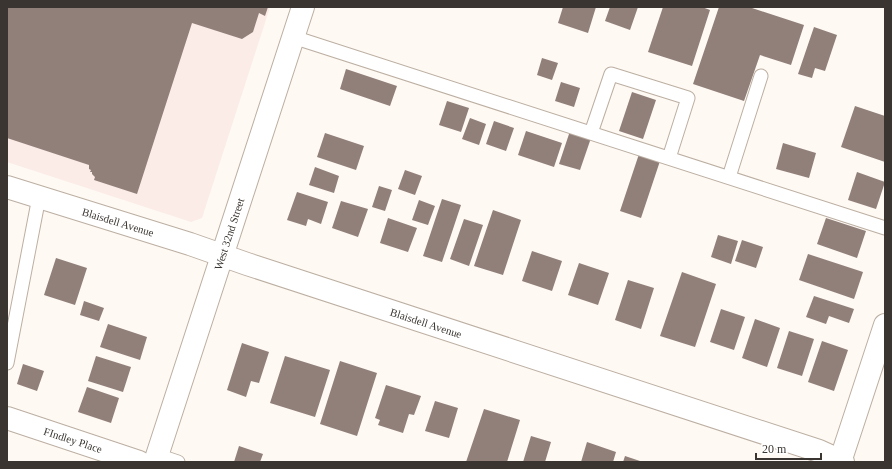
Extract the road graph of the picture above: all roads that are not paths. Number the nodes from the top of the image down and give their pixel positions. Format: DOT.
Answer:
graph roads {
  1 [pos="302,7"];
  2 [pos="293,36"];
  3 [pos="761,76"];
  4 [pos="591,132"];
  5 [pos="669,158"];
  6 [pos="729,177"];
  7 [pos="7,187"];
  8 [pos="39,197"];
  9 [pos="885,228"];
  10 [pos="222,255"];
  11 [pos="885,325"];
  12 [pos="7,363"];
  13 [pos="7,418"];
  14 [pos="150,460"];
  15 [pos="178,462"];
  16 [pos="841,462"];
  1 -- 2 [label="street, West 32nd Street"];
  2 -- 4 [label="lane"];
  2 -- 10 [label="street, West 32nd Street"];
  3 -- 6 [label="lane"];
  4 -- 5 [label="lane"];
  4 -- 5 [label="lane"];
  5 -- 6 [label="lane"];
  6 -- 9 [label="lane"];
  7 -- 8 [label="street, Blaisdell Avenue"];
  8 -- 10 [label="street, Blaisdell Avenue"];
  8 -- 12 [label="lane"];
  10 -- 14 [label="street, West 32nd Street"];
  10 -- 16 [label="street, Blaisdell Avenue"];
  11 -- 16 [label="street"];
  13 -- 14 [label="street, FIndley Place"];
  14 -- 15 [label="lane"];
}
